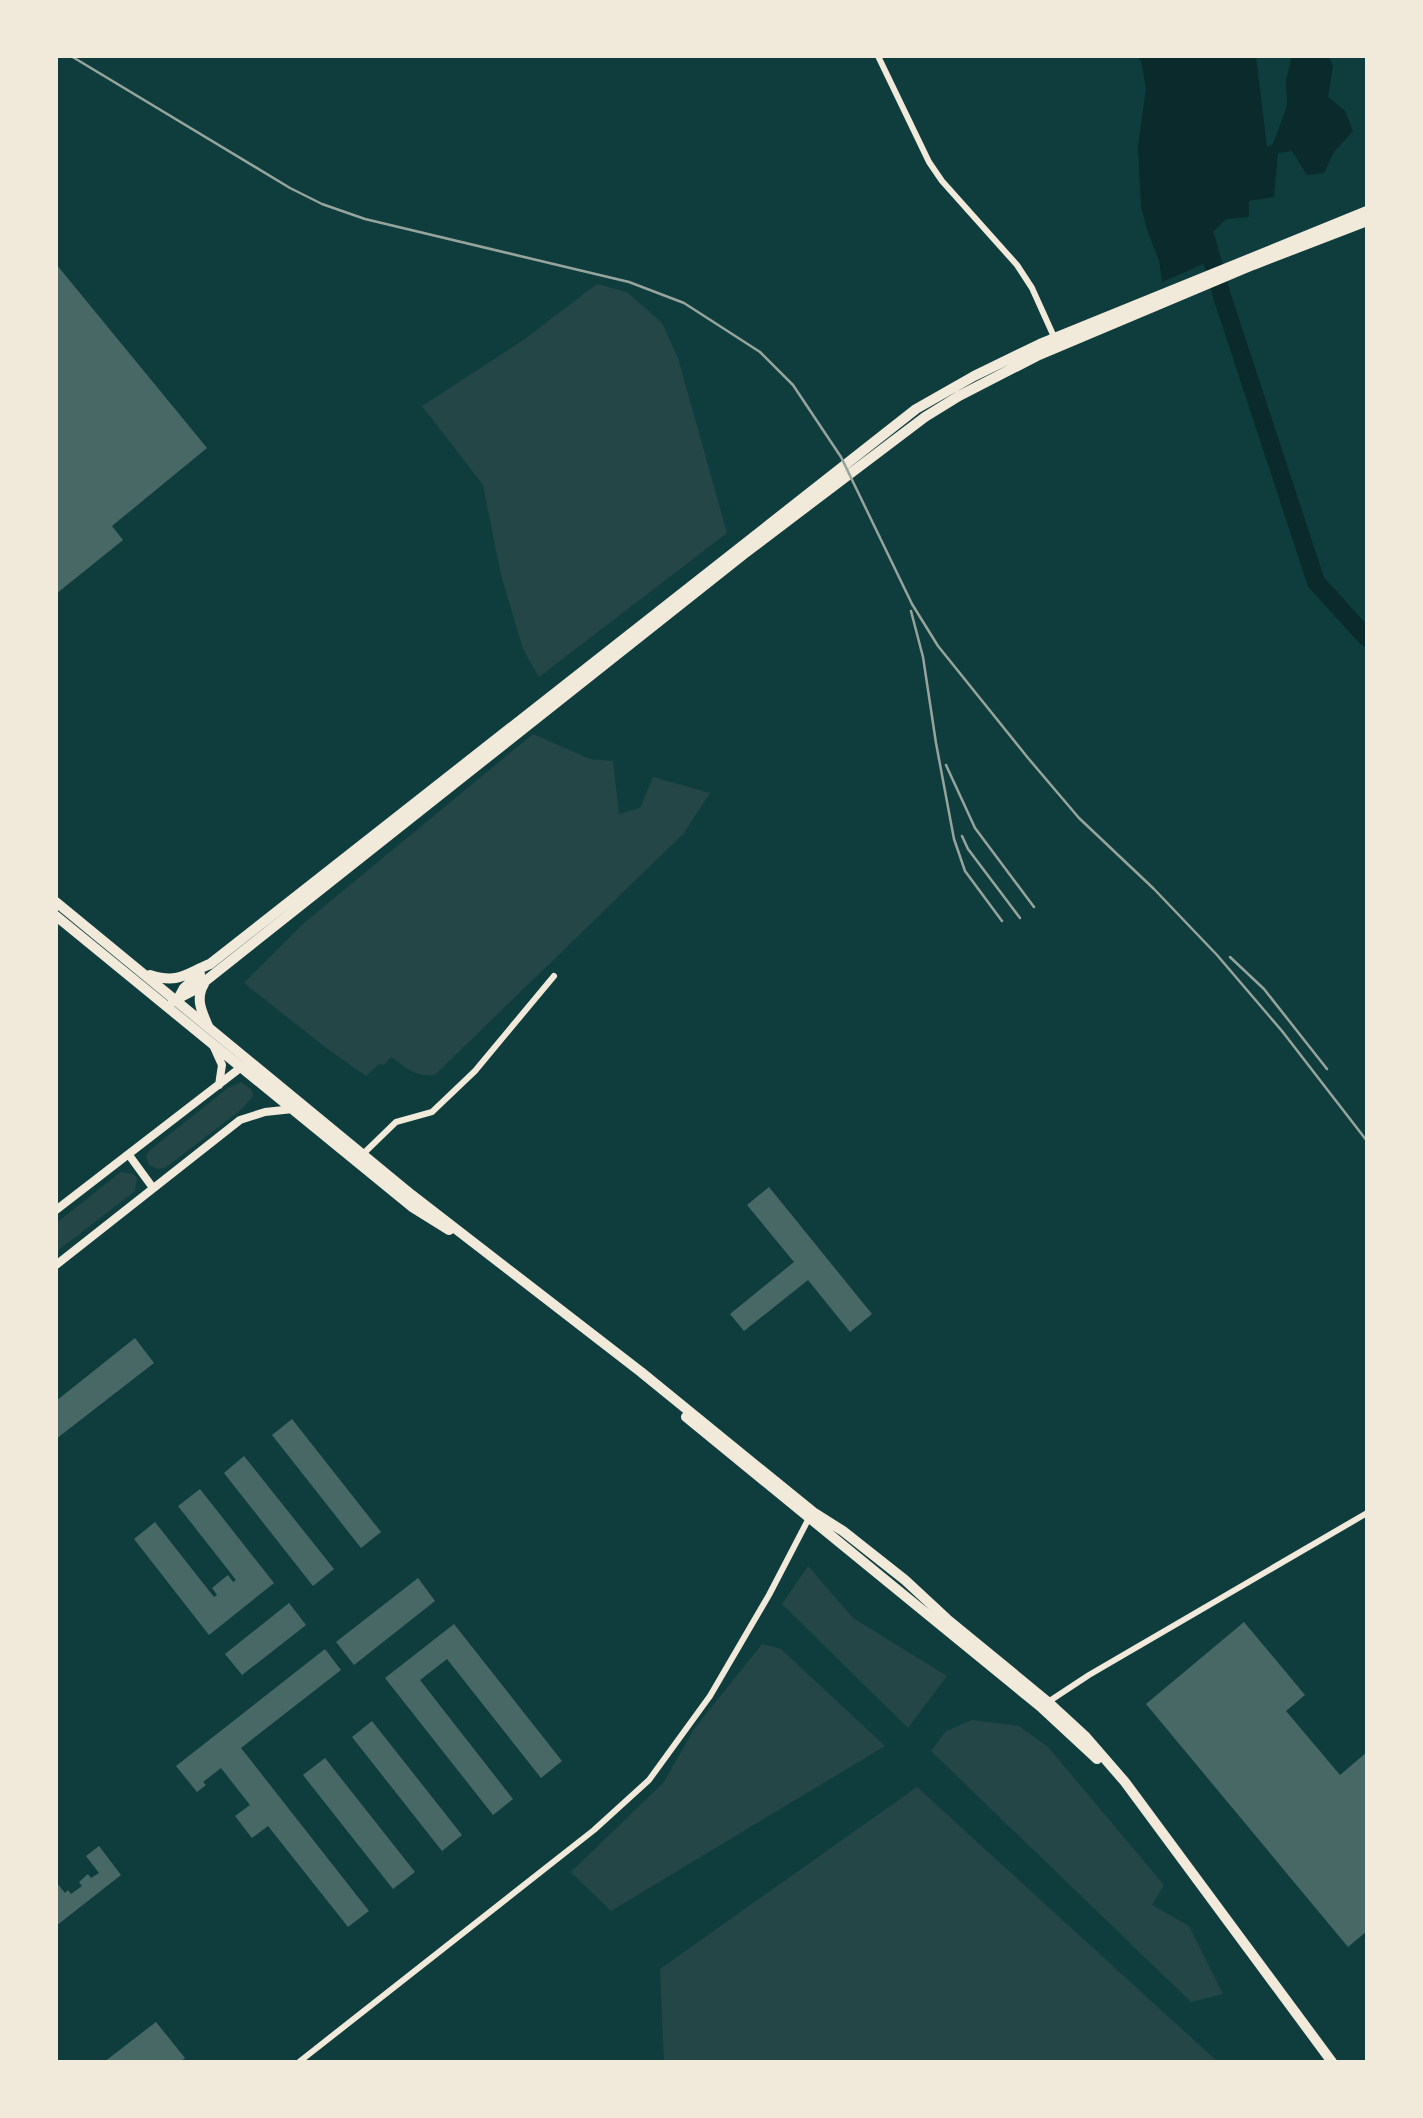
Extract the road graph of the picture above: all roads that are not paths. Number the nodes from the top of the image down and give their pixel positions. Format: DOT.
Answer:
graph roads {
  1 [pos="878,56"];
  2 [pos="1367,211"];
  3 [pos="1367,221"];
  4 [pos="1251,262"];
  5 [pos="1057,343"];
  6 [pos="56,902"];
  7 [pos="56,916"];
  8 [pos="212,969"];
  9 [pos="143,973"];
  10 [pos="554,976"];
  11 [pos="160,999"];
  12 [pos="177,1000"];
  13 [pos="193,1028"];
  14 [pos="209,1030"];
  15 [pos="213,1045"];
  16 [pos="245,1064"];
  17 [pos="218,1087"];
  18 [pos="293,1109"];
  19 [pos="363,1154"];
  20 [pos="129,1155"];
  21 [pos="153,1188"];
  22 [pos="56,1210"];
  23 [pos="56,1265"];
  24 [pos="1367,1513"];
  25 [pos="811,1515"];
  26 [pos="1045,1704"];
  27 [pos="299,2062"];
  28 [pos="1325,2062"];
  29 [pos="1332,2062"];
  1 -- 5 [label="street"];
  2 -- 4 [label="main road"];
  3 -- 4 [label="main road"];
  4 -- 5 [label="main road"];
  5 -- 8 [label="main road"];
  6 -- 9 [label="main road"];
  7 -- 11 [label="main road"];
  8 -- 9 [label="main road"];
  8 -- 12 [label="main road"];
  8 -- 14 [label="main road"];
  9 -- 12 [label="main road"];
  10 -- 19 [label="street"];
  11 -- 12 [label="main road"];
  11 -- 13 [label="main road"];
  12 -- 13 [label="main road"];
  12 -- 14 [label="main road"];
  13 -- 15 [label="main road"];
  14 -- 16 [label="main road"];
  15 -- 16 [label="main road"];
  15 -- 17 [label="main road"];
  16 -- 17 [label="main road"];
  16 -- 18 [label="main road"];
  16 -- 19 [label="main road"];
  17 -- 20 [label="main road"];
  18 -- 21 [label="main road"];
  18 -- 25 [label="main road"];
  19 -- 25 [label="main road"];
  20 -- 21 [label="main road"];
  20 -- 22 [label="main road"];
  21 -- 23 [label="main road"];
  24 -- 26 [label="street"];
  25 -- 26 [label="main road"];
  25 -- 27 [label="street"];
  26 -- 28 [label="main road"];
  26 -- 29 [label="main road"];
}
